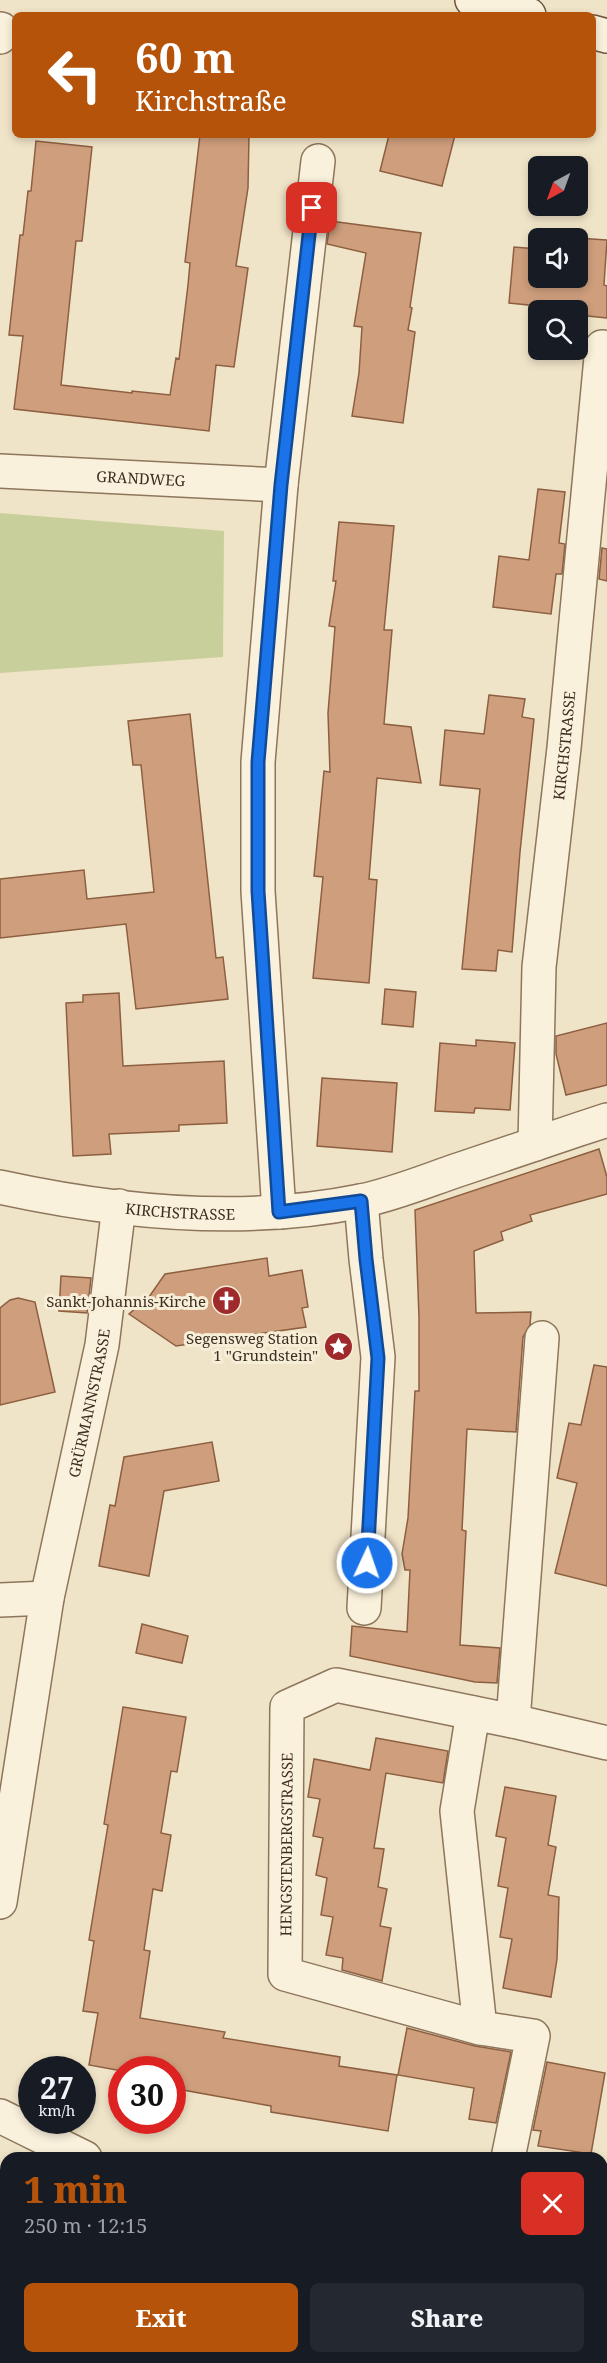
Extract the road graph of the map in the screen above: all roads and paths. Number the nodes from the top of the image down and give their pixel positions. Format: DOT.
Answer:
graph roads {
  1 [pos="472,0"];
  2 [pos="518,12"];
  3 [pos="318,161"];
  4 [pos="602,347"];
  5 [pos="0,471"];
  6 [pos="281,485"];
  7 [pos="607,1120"];
  8 [pos="535,1144"];
  9 [pos="0,1187"];
  10 [pos="361,1201"];
  11 [pos="119,1206"];
  12 [pos="279,1212"];
  13 [pos="542,1338"];
  14 [pos="47,1598"];
  15 [pos="0,1600"];
  16 [pos="364,1608"];
  17 [pos="473,1713"];
  18 [pos="513,1721"];
  19 [pos="607,1743"];
  20 [pos="0,1902"];
  21 [pos="480,2028"];
  22 [pos="0,2116"];
  23 [pos="74,2152"];
  24 [pos="509,2152"];
  1 -- 2 [label="street"];
  3 -- 6 [label="street"];
  4 -- 8 [label="street, KIRCHSTRASSE"];
  5 -- 6 [label="street, GRANDWEG"];
  6 -- 12 [label="street"];
  7 -- 8 [label="street, KIRCHSTRASSE"];
  8 -- 10 [label="street, KIRCHSTRASSE"];
  9 -- 11 [label="street, KIRCHSTRASSE"];
  10 -- 12 [label="street, KIRCHSTRASSE"];
  10 -- 16 [label="street"];
  11 -- 12 [label="street, KIRCHSTRASSE"];
  11 -- 14 [label="street, GRÜRMANNSTRASSE"];
  13 -- 18 [label="street"];
  14 -- 15 [label="street"];
  14 -- 20 [label="street, GRÜRMANNSTRASSE"];
  17 -- 18 [label="street, HENGSTENBERGSTRASSE"];
  17 -- 21 [label="street"];
  17 -- 21 [label="street, HENGSTENBERGSTRASSE"];
  18 -- 19 [label="street, HENGSTENBERGSTRASSE"];
  21 -- 24 [label="street, HENGSTENBERGSTRASSE"];
  22 -- 23 [label="street"];
}
